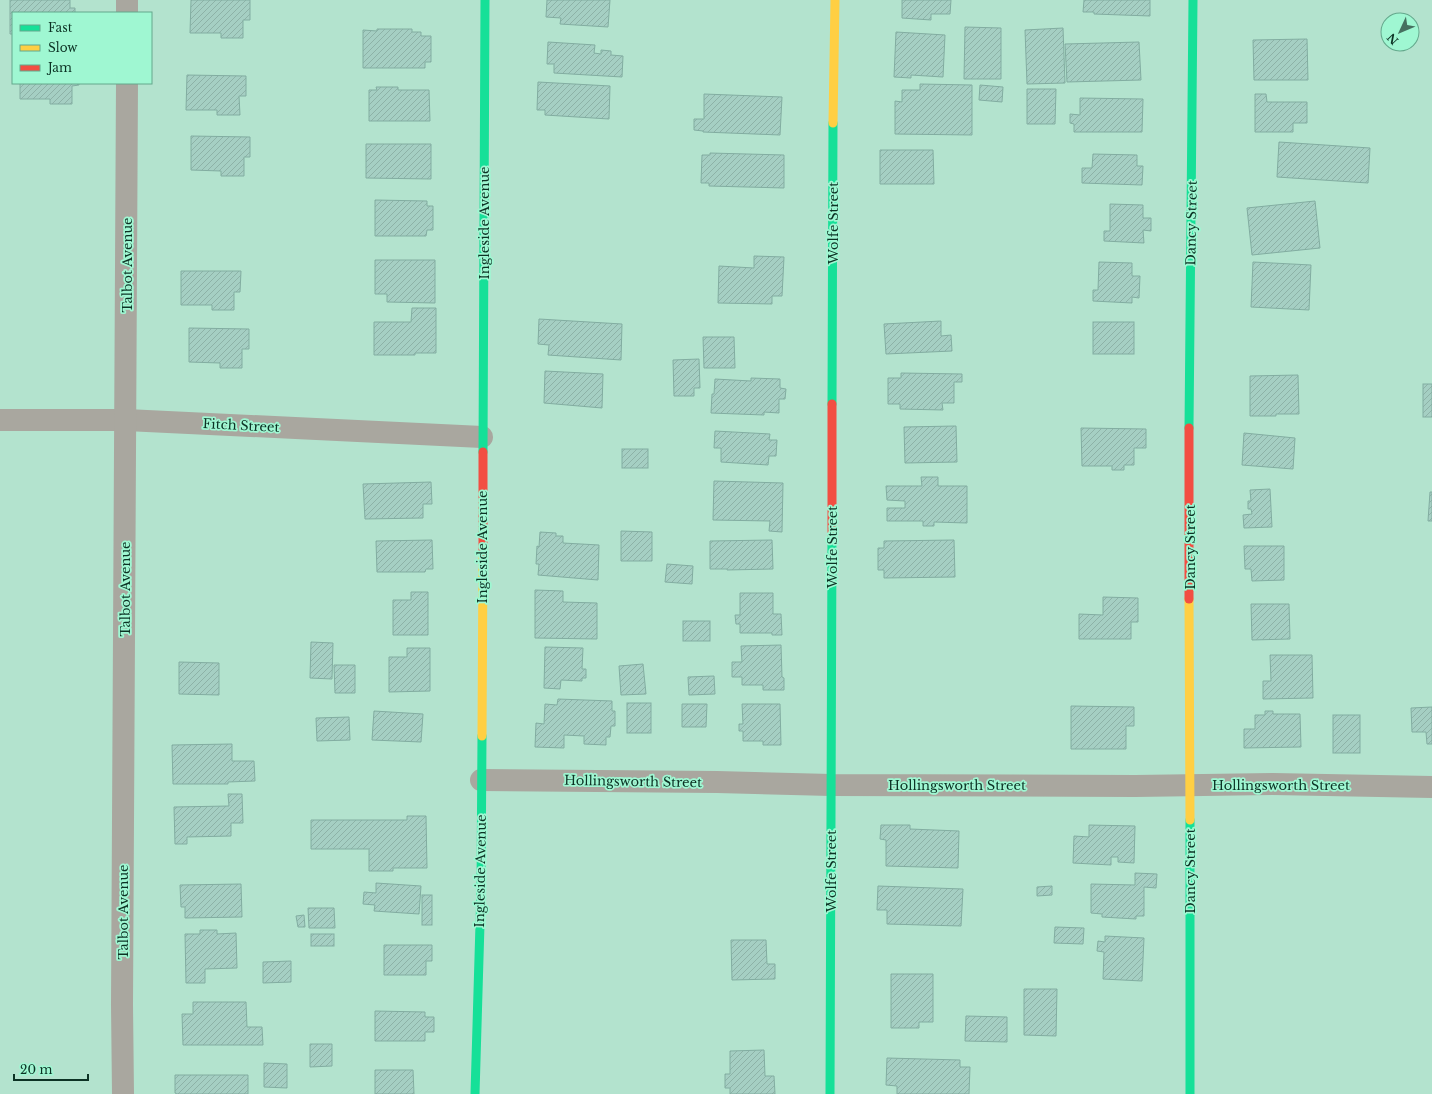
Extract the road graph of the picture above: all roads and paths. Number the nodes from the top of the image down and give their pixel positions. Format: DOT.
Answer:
graph roads {
  1 [pos="127,0"];
  2 [pos="485,0"];
  3 [pos="835,0"];
  4 [pos="1193,0"];
  5 [pos="127,12"];
  6 [pos="127,84"];
  7 [pos="0,420"];
  8 [pos="126,420"];
  9 [pos="482,437"];
  10 [pos="481,780"];
  11 [pos="831,785"];
  12 [pos="1191,785"];
  13 [pos="1432,787"];
  14 [pos="123,1094"];
  15 [pos="475,1094"];
  16 [pos="830,1094"];
  17 [pos="1190,1094"];
  1 -- 5 [label="street"];
  2 -- 9 [label="street, Ingleside Avenue"];
  3 -- 11 [label="street, Wolfe Street"];
  4 -- 12 [label="street, Dancy Street"];
  6 -- 8 [label="street, Talbot Avenue"];
  7 -- 8 [label="street, Fitch Street"];
  8 -- 9 [label="street, Fitch Street"];
  8 -- 14 [label="street, Talbot Avenue"];
  9 -- 10 [label="street, Ingleside Avenue"];
  10 -- 11 [label="street, Hollingsworth Street"];
  10 -- 15 [label="street, Ingleside Avenue"];
  11 -- 12 [label="street, Hollingsworth Street"];
  11 -- 16 [label="street, Wolfe Street"];
  12 -- 13 [label="street, Hollingsworth Street"];
  12 -- 17 [label="street, Dancy Street"];
}
